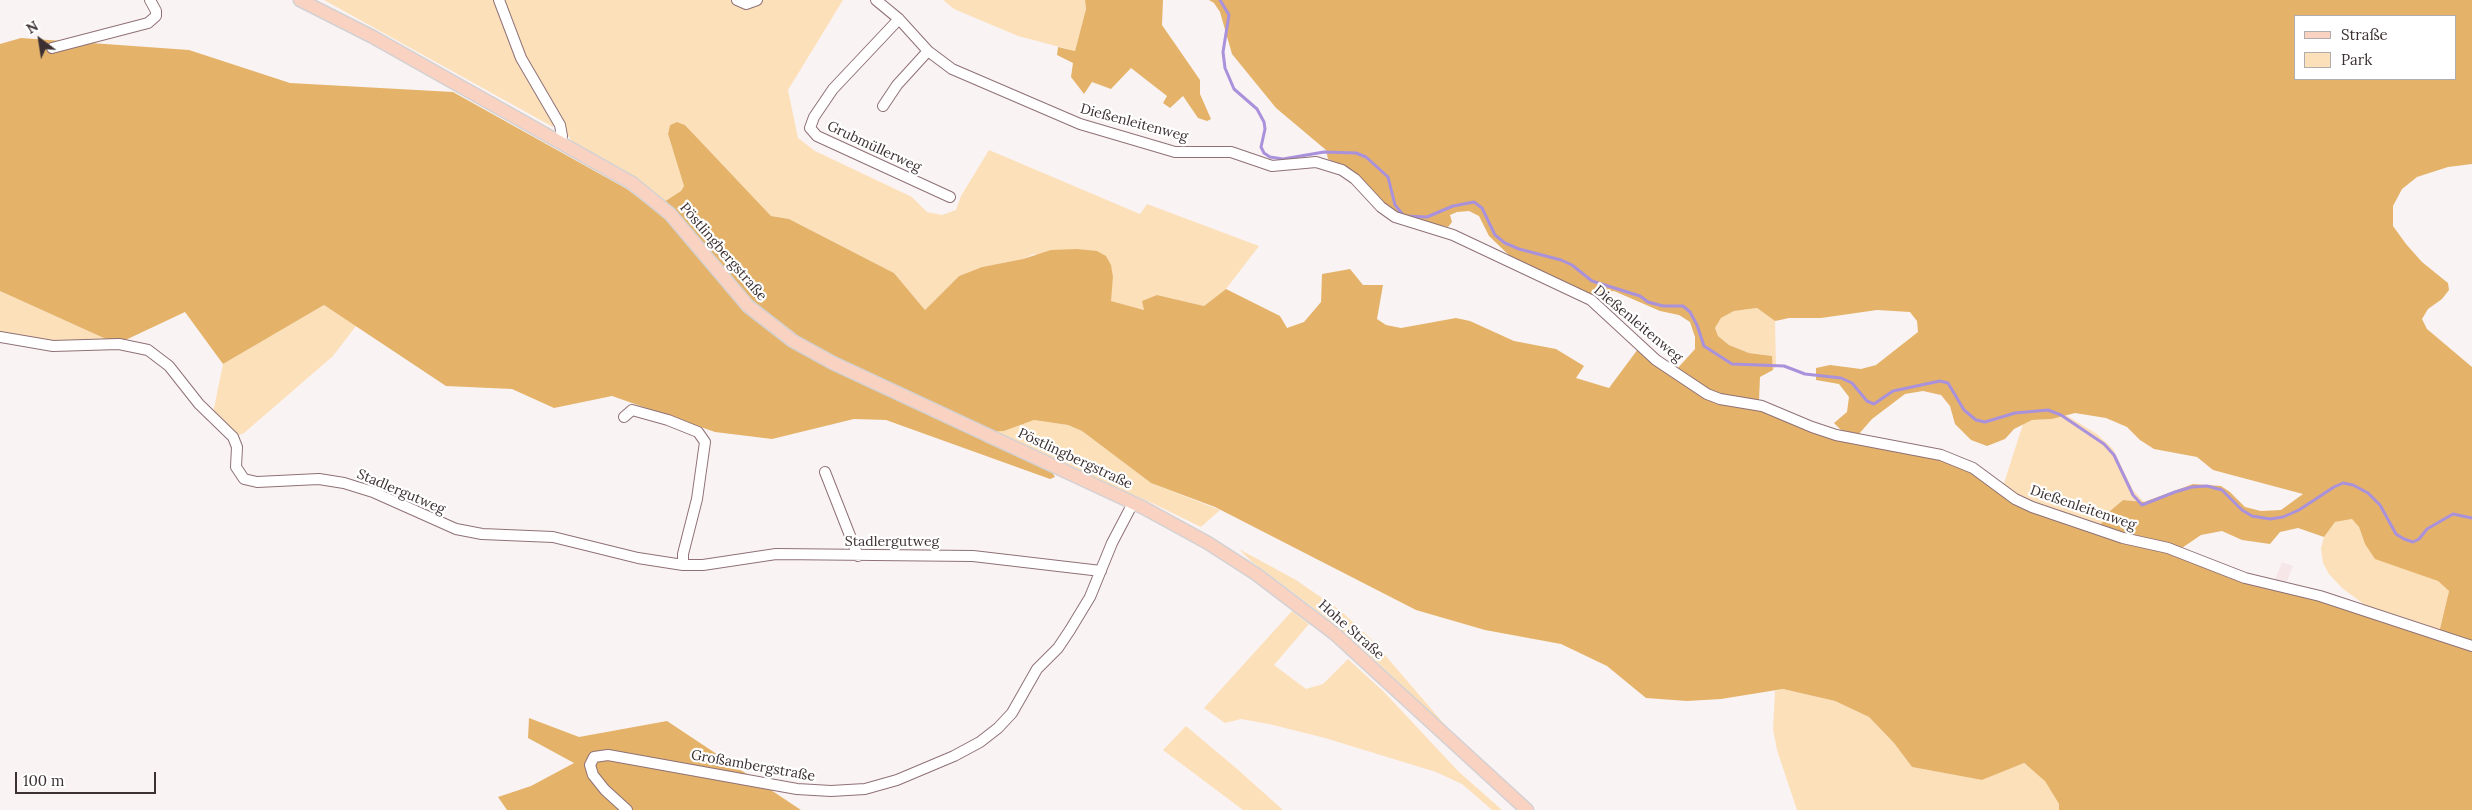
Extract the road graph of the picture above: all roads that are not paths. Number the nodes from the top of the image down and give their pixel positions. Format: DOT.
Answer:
graph roads {
  1 [pos="150,0"];
  2 [pos="300,0"];
  3 [pos="499,0"];
  4 [pos="737,0"];
  5 [pos="757,0"];
  6 [pos="876,0"];
  7 [pos="899,19"];
  8 [pos="52,48"];
  9 [pos="928,50"];
  10 [pos="883,106"];
  11 [pos="560,142"];
  12 [pos="950,197"];
  13 [pos="0,337"];
  14 [pos="624,417"];
  15 [pos="825,472"];
  16 [pos="1133,503"];
  17 [pos="858,556"];
  18 [pos="683,565"];
  19 [pos="1101,571"];
  20 [pos="2472,646"];
  21 [pos="627,810"];
  22 [pos="1527,810"];
  1 -- 8 [label="street"];
  2 -- 11 [label="main road, Pöstlingbergstraße"];
  3 -- 11 [label="street"];
  4 -- 5 [label="street"];
  6 -- 7 [label="street, Dießenleitenweg"];
  7 -- 9 [label="street, Dießenleitenweg"];
  7 -- 12 [label="street, Grubmüllerweg"];
  9 -- 10 [label="street"];
  9 -- 20 [label="street, Dießenleitenweg"];
  11 -- 16 [label="main road, Pöstlingbergstraße"];
  13 -- 18 [label="street, Stadlergutweg"];
  14 -- 18 [label="street"];
  15 -- 17 [label="street"];
  16 -- 19 [label="street, Großambergstraße"];
  16 -- 22 [label="main road, Hohe Straße"];
  17 -- 18 [label="street, Stadlergutweg"];
  17 -- 19 [label="street, Stadlergutweg"];
  19 -- 21 [label="street, Großambergstraße"];
}
